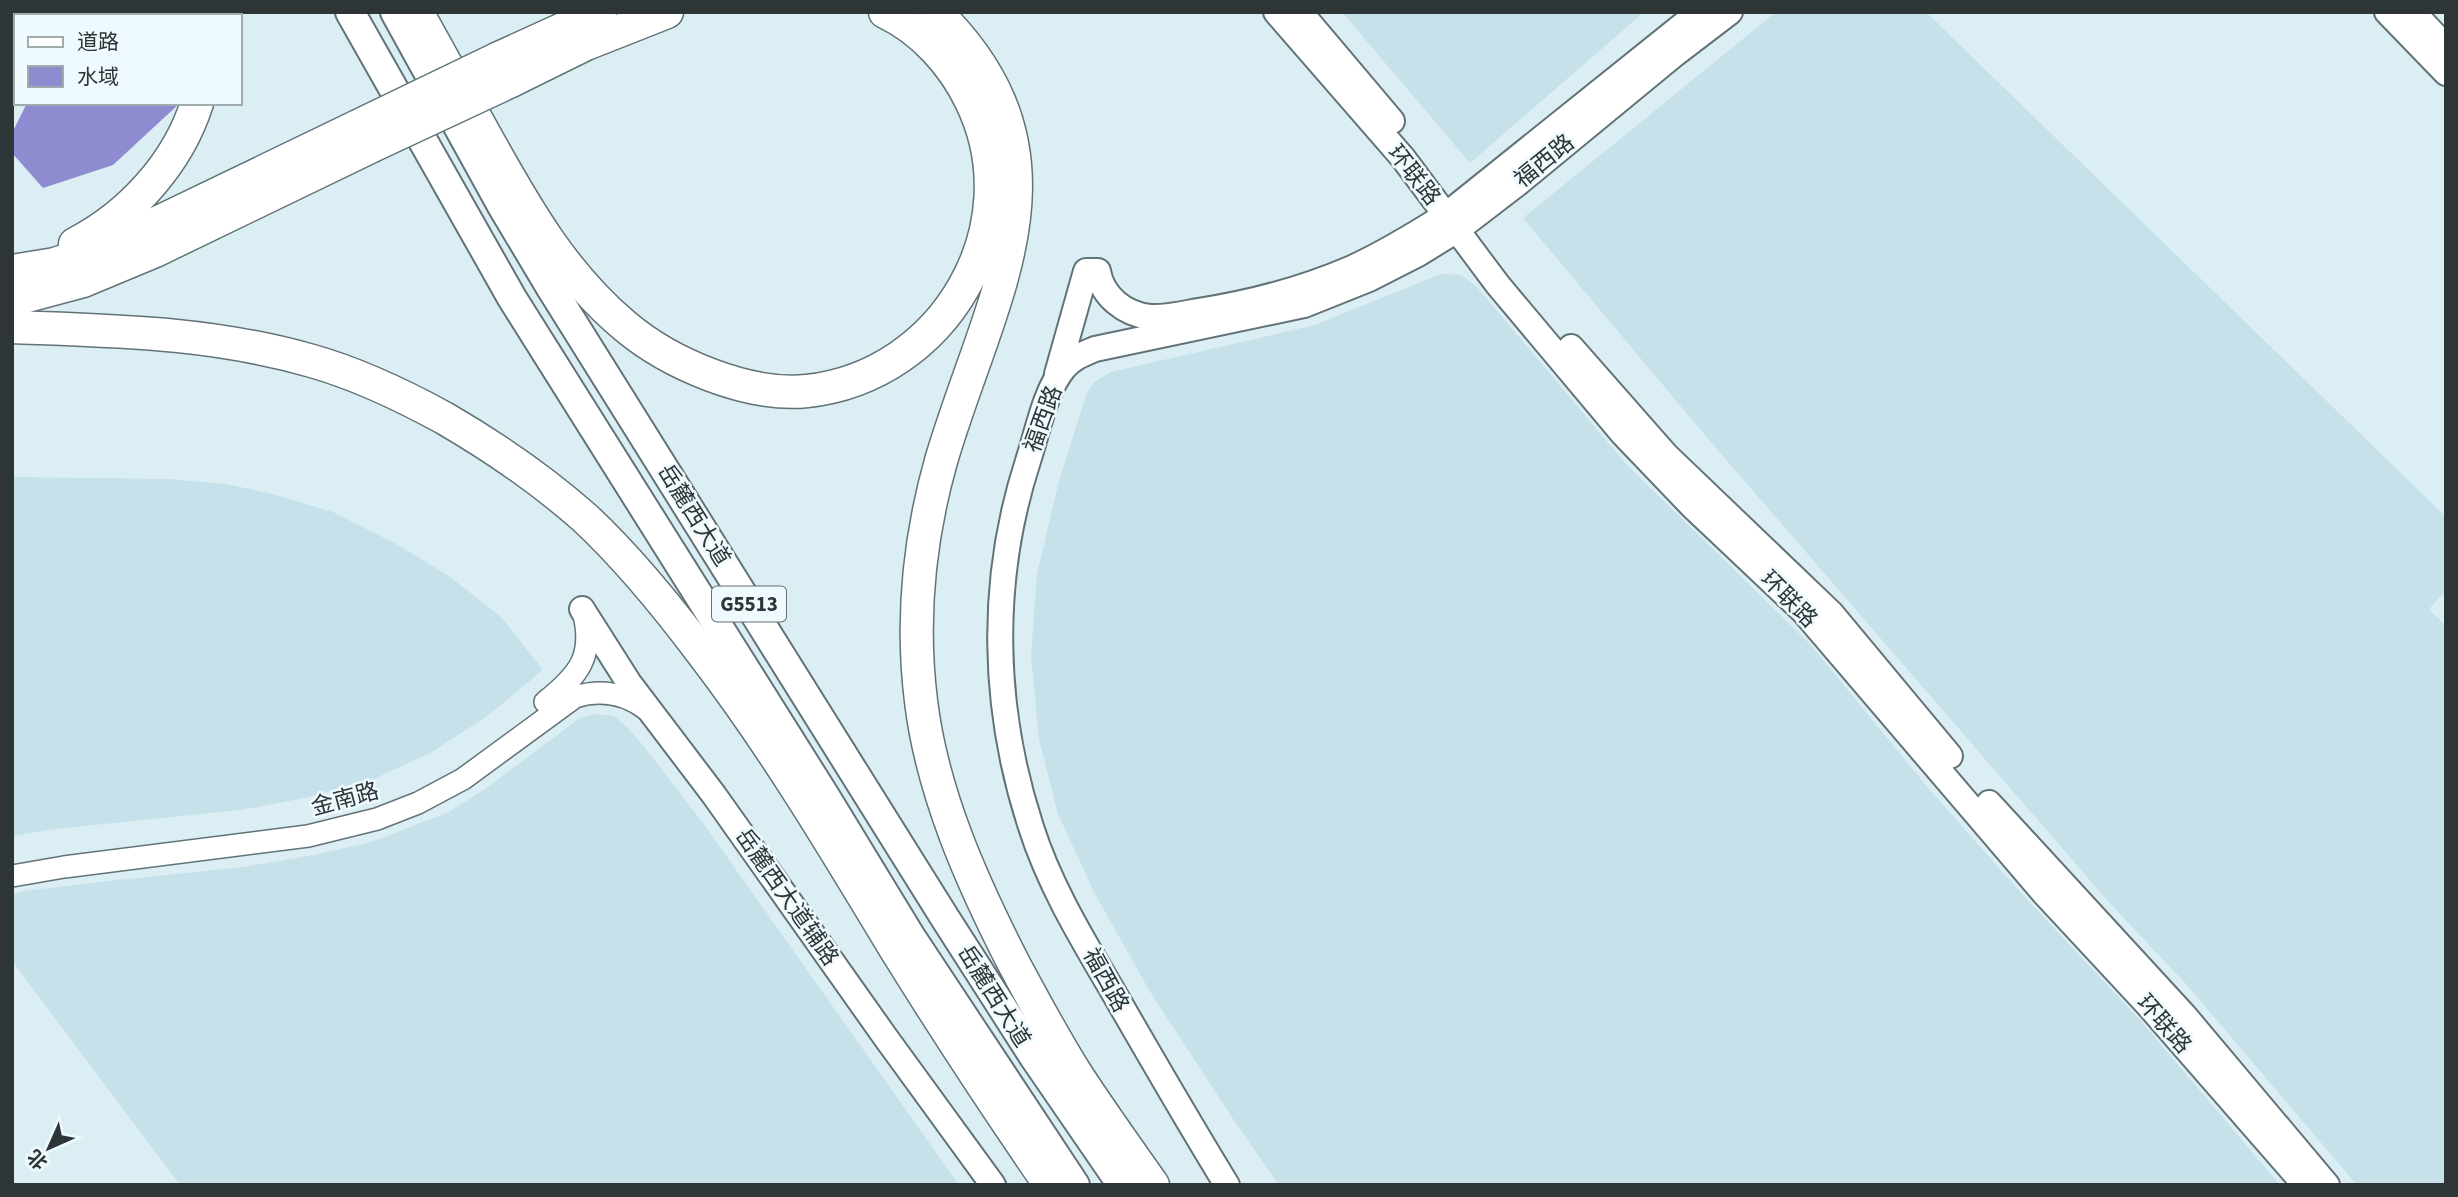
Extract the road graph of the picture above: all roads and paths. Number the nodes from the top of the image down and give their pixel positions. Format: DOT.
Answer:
graph roads {
  1 [pos="350,12"];
  2 [pos="395,12"];
  3 [pos="417,12"];
  4 [pos="600,12"];
  5 [pos="667,12"];
  6 [pos="885,12"];
  7 [pos="936,12"];
  8 [pos="1276,12"];
  9 [pos="1300,12"];
  10 [pos="1699,12"];
  11 [pos="1730,12"];
  12 [pos="2387,12"];
  13 [pos="2413,12"];
  14 [pos="2446,47"];
  15 [pos="505,69"];
  16 [pos="2446,73"];
  17 [pos="196,105"];
  18 [pos="364,137"];
  19 [pos="1457,218"];
  20 [pos="12,270"];
  21 [pos="12,300"];
  22 [pos="12,327"];
  23 [pos="1055,381"];
  24 [pos="582,609"];
  25 [pos="653,715"];
  26 [pos="12,865"];
  27 [pos="12,876"];
  28 [pos="993,1185"];
  29 [pos="1050,1185"];
  30 [pos="1075,1185"];
  31 [pos="1122,1185"];
  32 [pos="1153,1185"];
  33 [pos="1227,1185"];
  34 [pos="2305,1185"];
  35 [pos="2327,1185"];
  1 -- 30 [label="highway, 岳麓西大道 / G5513"];
  2 -- 31 [label="highway, 岳麓西大道 / G5513"];
  3 -- 6 [label="highway"];
  4 -- 15 [label="highway"];
  5 -- 15 [label="highway"];
  7 -- 32 [label="highway"];
  8 -- 19 [label="main road, 环联路"];
  9 -- 19 [label="main road, 环联路"];
  10 -- 19 [label="main road"];
  11 -- 19 [label="main road, 福西路"];
  12 -- 16 [label="main road"];
  13 -- 14 [label="main road"];
  15 -- 18 [label="highway, bridge"];
  17 -- 20 [label="highway"];
  18 -- 20 [label="highway"];
  18 -- 21 [label="highway"];
  19 -- 23 [label="main road, 福西路"];
  19 -- 23 [label="main road"];
  19 -- 34 [label="main road, 环联路"];
  19 -- 35 [label="main road, 环联路"];
  22 -- 29 [label="highway"];
  23 -- 33 [label="main road, 福西路"];
  24 -- 25 [label="main road, 岳麓西大道辅路"];
  24 -- 26 [label="street, 金南路"];
  25 -- 27 [label="street, 金南路"];
  25 -- 28 [label="main road, 岳麓西大道辅路"];
}
